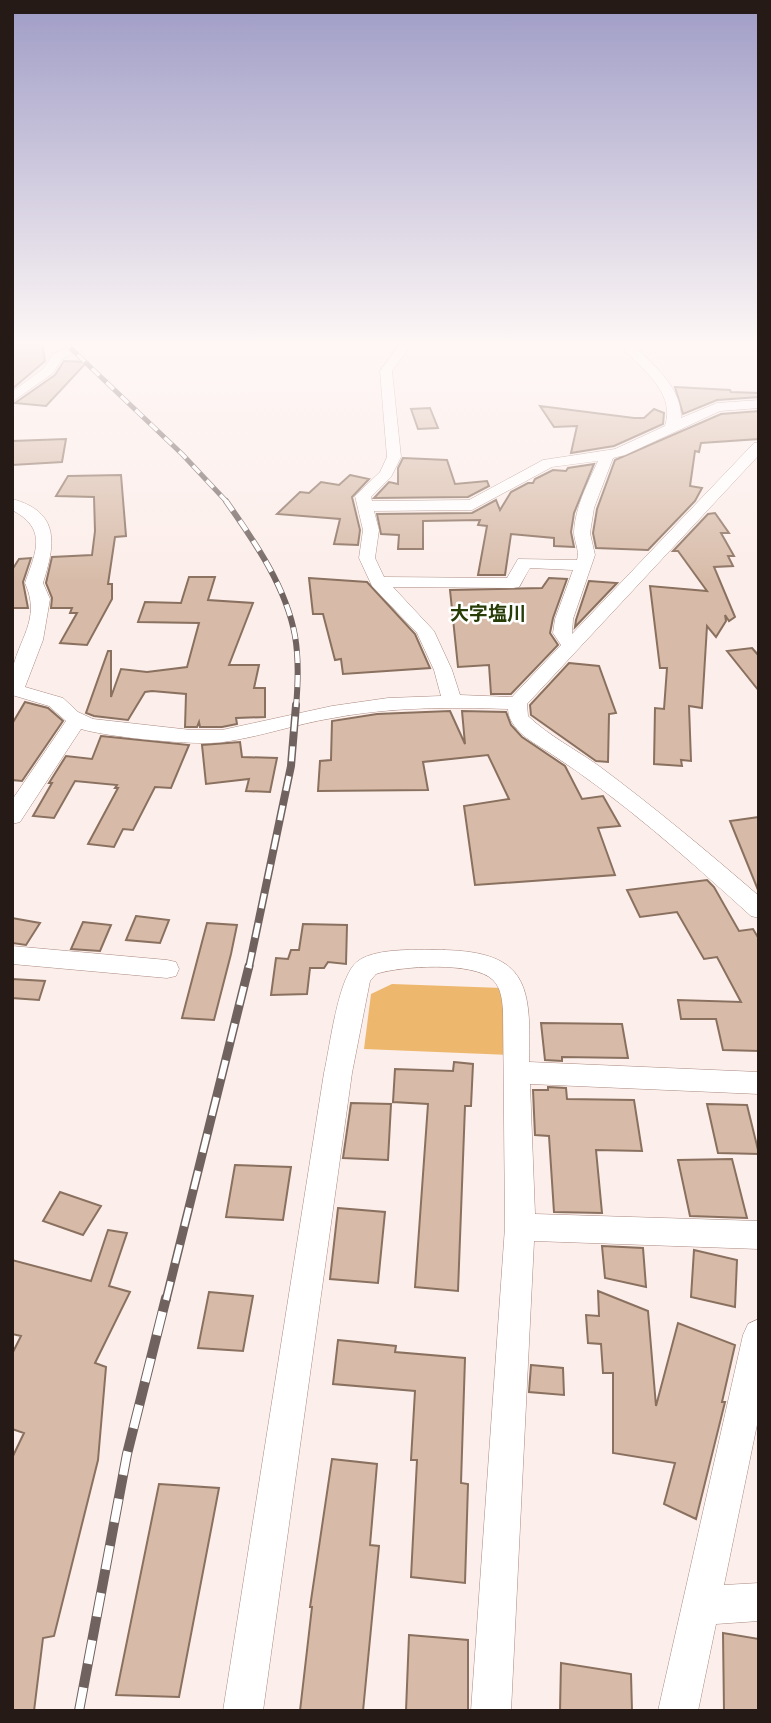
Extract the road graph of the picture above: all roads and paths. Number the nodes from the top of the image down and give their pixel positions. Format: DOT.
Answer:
graph roads {
  1 [pos="391,421"];
  2 [pos="675,421"];
  3 [pos="685,421"];
  4 [pos="671,428"];
  5 [pos="759,446"];
  6 [pos="607,455"];
  7 [pos="12,504"];
  8 [pos="366,506"];
  9 [pos="584,565"];
  10 [pos="378,582"];
  11 [pos="570,645"];
  12 [pos="14,689"];
  13 [pos="452,701"];
  14 [pos="517,704"];
  15 [pos="77,719"];
  16 [pos="12,817"];
  17 [pos="759,910"];
  18 [pos="12,955"];
  19 [pos="166,972"];
  20 [pos="516,1072"];
  21 [pos="759,1083"];
  22 [pos="520,1227"];
  23 [pos="759,1235"];
  24 [pos="759,1335"];
  25 [pos="759,1602"];
  26 [pos="700,1606"];
  27 [pos="243,1711"];
  28 [pos="491,1711"];
  29 [pos="678,1711"];
  1 -- 8 [label="street"];
  2 -- 4 [label="street"];
  3 -- 4 [label="street"];
  4 -- 6 [label="street"];
  5 -- 11 [label="street"];
  6 -- 8 [label="street"];
  6 -- 9 [label="street"];
  7 -- 12 [label="street"];
  8 -- 10 [label="street"];
  9 -- 10 [label="street"];
  9 -- 11 [label="street"];
  10 -- 13 [label="street"];
  11 -- 14 [label="street"];
  12 -- 15 [label="street"];
  13 -- 14 [label="street"];
  13 -- 15 [label="street"];
  14 -- 17 [label="street"];
  15 -- 16 [label="street"];
  18 -- 19 [label="street"];
  20 -- 21 [label="street"];
  20 -- 22 [label="street"];
  20 -- 27 [label="street"];
  22 -- 23 [label="street"];
  22 -- 28 [label="street"];
  24 -- 26 [label="street"];
  25 -- 26 [label="street"];
  26 -- 29 [label="street"];
}
